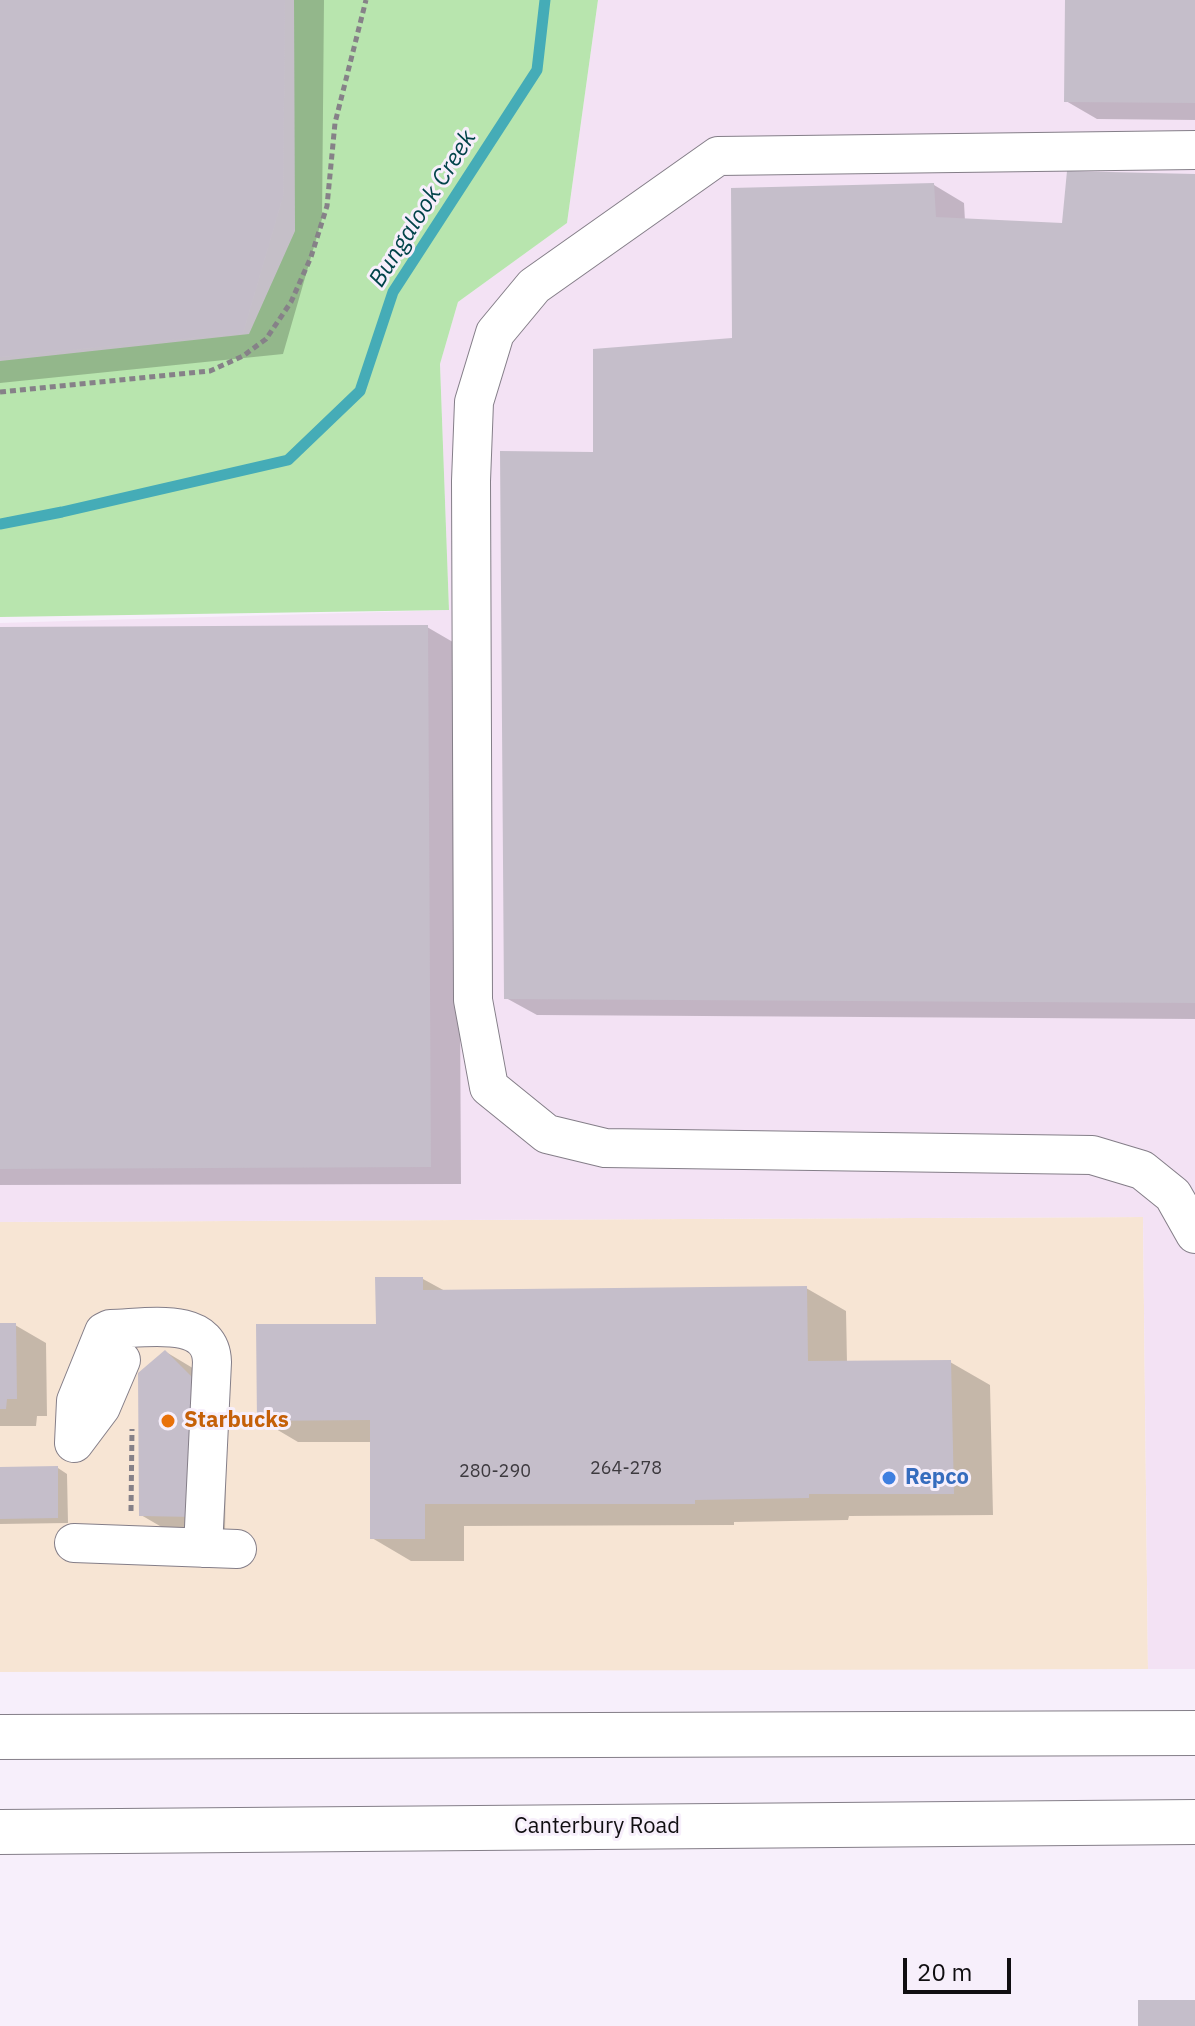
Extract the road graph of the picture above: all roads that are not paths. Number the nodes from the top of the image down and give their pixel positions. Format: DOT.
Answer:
graph roads {
  1 [pos="1195,150"];
  2 [pos="1195,1234"];
  3 [pos="121,1360"];
  4 [pos="74,1543"];
  5 [pos="1195,1733"];
  6 [pos="0,1737"];
  7 [pos="1195,1822"];
  8 [pos="0,1832"];
  1 -- 2 [label="lane"];
  3 -- 4 [label="lane"];
  5 -- 6 [label="main road"];
  7 -- 8 [label="main road, Canterbury Road"];
}
